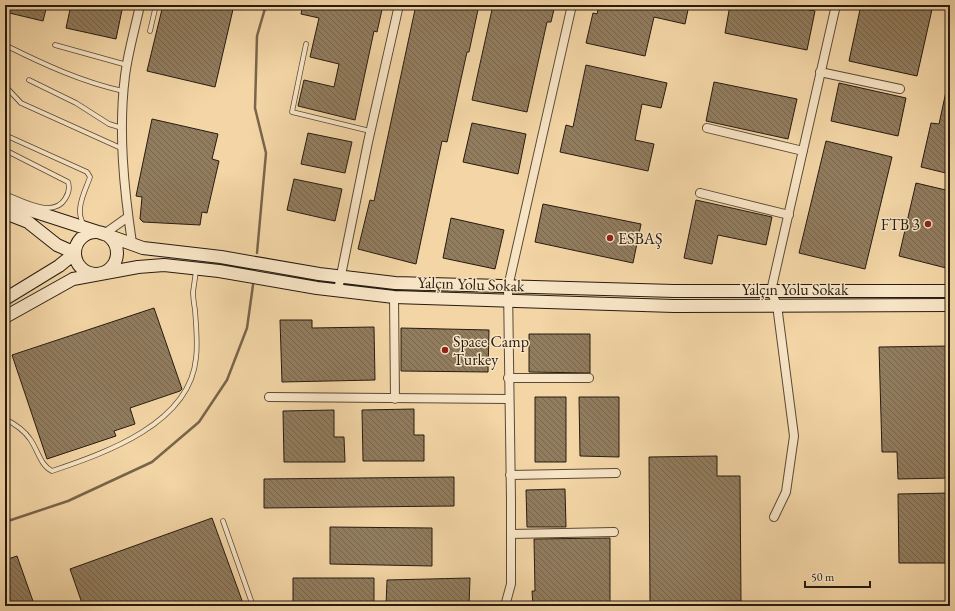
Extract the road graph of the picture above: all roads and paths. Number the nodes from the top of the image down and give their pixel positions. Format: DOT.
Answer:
graph roads {
  1 [pos="140,5"];
  2 [pos="156,5"];
  3 [pos="399,5"];
  4 [pos="572,5"];
  5 [pos="835,5"];
  6 [pos="150,31"];
  7 [pos="306,44"];
  8 [pos="5,45"];
  9 [pos="55,45"];
  10 [pos="128,65"];
  11 [pos="820,72"];
  12 [pos="29,80"];
  13 [pos="5,86"];
  14 [pos="900,89"];
  15 [pos="124,91"];
  16 [pos="123,128"];
  17 [pos="707,128"];
  18 [pos="370,131"];
  19 [pos="5,135"];
  20 [pos="124,149"];
  21 [pos="5,150"];
  22 [pos="803,152"];
  23 [pos="700,193"];
  24 [pos="5,194"];
  25 [pos="5,202"];
  26 [pos="5,213"];
  27 [pos="789,215"];
  28 [pos="128,217"];
  29 [pos="86,228"];
  30 [pos="104,234"];
  31 [pos="132,243"];
  32 [pos="75,253"];
  33 [pos="197,268"];
  34 [pos="98,274"];
  35 [pos="340,276"];
  36 [pos="508,287"];
  37 [pos="338,290"];
  38 [pos="771,291"];
  39 [pos="950,291"];
  40 [pos="394,297"];
  41 [pos="5,299"];
  42 [pos="508,301"];
  43 [pos="777,305"];
  44 [pos="950,305"];
  45 [pos="5,317"];
  46 [pos="508,378"];
  47 [pos="589,378"];
  48 [pos="269,396"];
  49 [pos="508,398"];
  50 [pos="395,399"];
  51 [pos="5,419"];
  52 [pos="616,473"];
  53 [pos="510,475"];
  54 [pos="774,516"];
  55 [pos="224,521"];
  56 [pos="614,532"];
  57 [pos="511,534"];
  58 [pos="253,606"];
  59 [pos="505,606"];
  1 -- 10 [label="street"];
  2 -- 6 [label="lane"];
  3 -- 18 [label="street"];
  4 -- 36 [label="street"];
  5 -- 11 [label="street"];
  7 -- 18 [label="lane"];
  8 -- 15 [label="lane"];
  9 -- 10 [label="lane"];
  10 -- 15 [label="street"];
  11 -- 14 [label="street"];
  11 -- 22 [label="street"];
  12 -- 16 [label="lane"];
  13 -- 20 [label="lane"];
  15 -- 16 [label="street"];
  16 -- 20 [label="street"];
  17 -- 22 [label="street"];
  18 -- 35 [label="street"];
  19 -- 29 [label="lane"];
  20 -- 28 [label="street"];
  21 -- 24 [label="lane"];
  22 -- 27 [label="street"];
  23 -- 27 [label="street"];
  25 -- 29 [label="street, Yalçın Yolu Sokak"];
  26 -- 32 [label="street"];
  27 -- 38 [label="street"];
  28 -- 30 [label="street"];
  28 -- 31 [label="street"];
  29 -- 30 [label="street, Yalçın Yolu Sokak"];
  30 -- 31 [label="street, Yalçın Yolu Sokak"];
  30 -- 32 [label="street"];
  30 -- 34 [label="street"];
  31 -- 35 [label="street, Yalçın Yolu Sokak"];
  32 -- 34 [label="street"];
  32 -- 41 [label="street"];
  33 -- 34 [label="street, Yalçın Yolu Sokak"];
  33 -- 37 [label="street, Yalçın Yolu Sokak"];
  33 -- 51 [label="lane"];
  34 -- 45 [label="street, Yalçın Yolu Sokak"];
  35 -- 36 [label="street, Yalçın Yolu Sokak"];
  35 -- 37 [label="street"];
  36 -- 38 [label="street, Yalçın Yolu Sokak"];
  36 -- 42 [label="street"];
  37 -- 40 [label="street, Yalçın Yolu Sokak"];
  38 -- 39 [label="street, Yalçın Yolu Sokak"];
  38 -- 43 [label="street"];
  40 -- 42 [label="street, Yalçın Yolu Sokak"];
  40 -- 50 [label="street"];
  42 -- 43 [label="street, Yalçın Yolu Sokak"];
  42 -- 46 [label="street"];
  43 -- 44 [label="street, Yalçın Yolu Sokak"];
  43 -- 54 [label="street"];
  46 -- 47 [label="street"];
  46 -- 49 [label="street"];
  48 -- 50 [label="street"];
  49 -- 50 [label="street"];
  49 -- 53 [label="street"];
  52 -- 53 [label="street"];
  53 -- 57 [label="street"];
  55 -- 58 [label="lane"];
  56 -- 57 [label="street"];
  57 -- 59 [label="street"];
}
